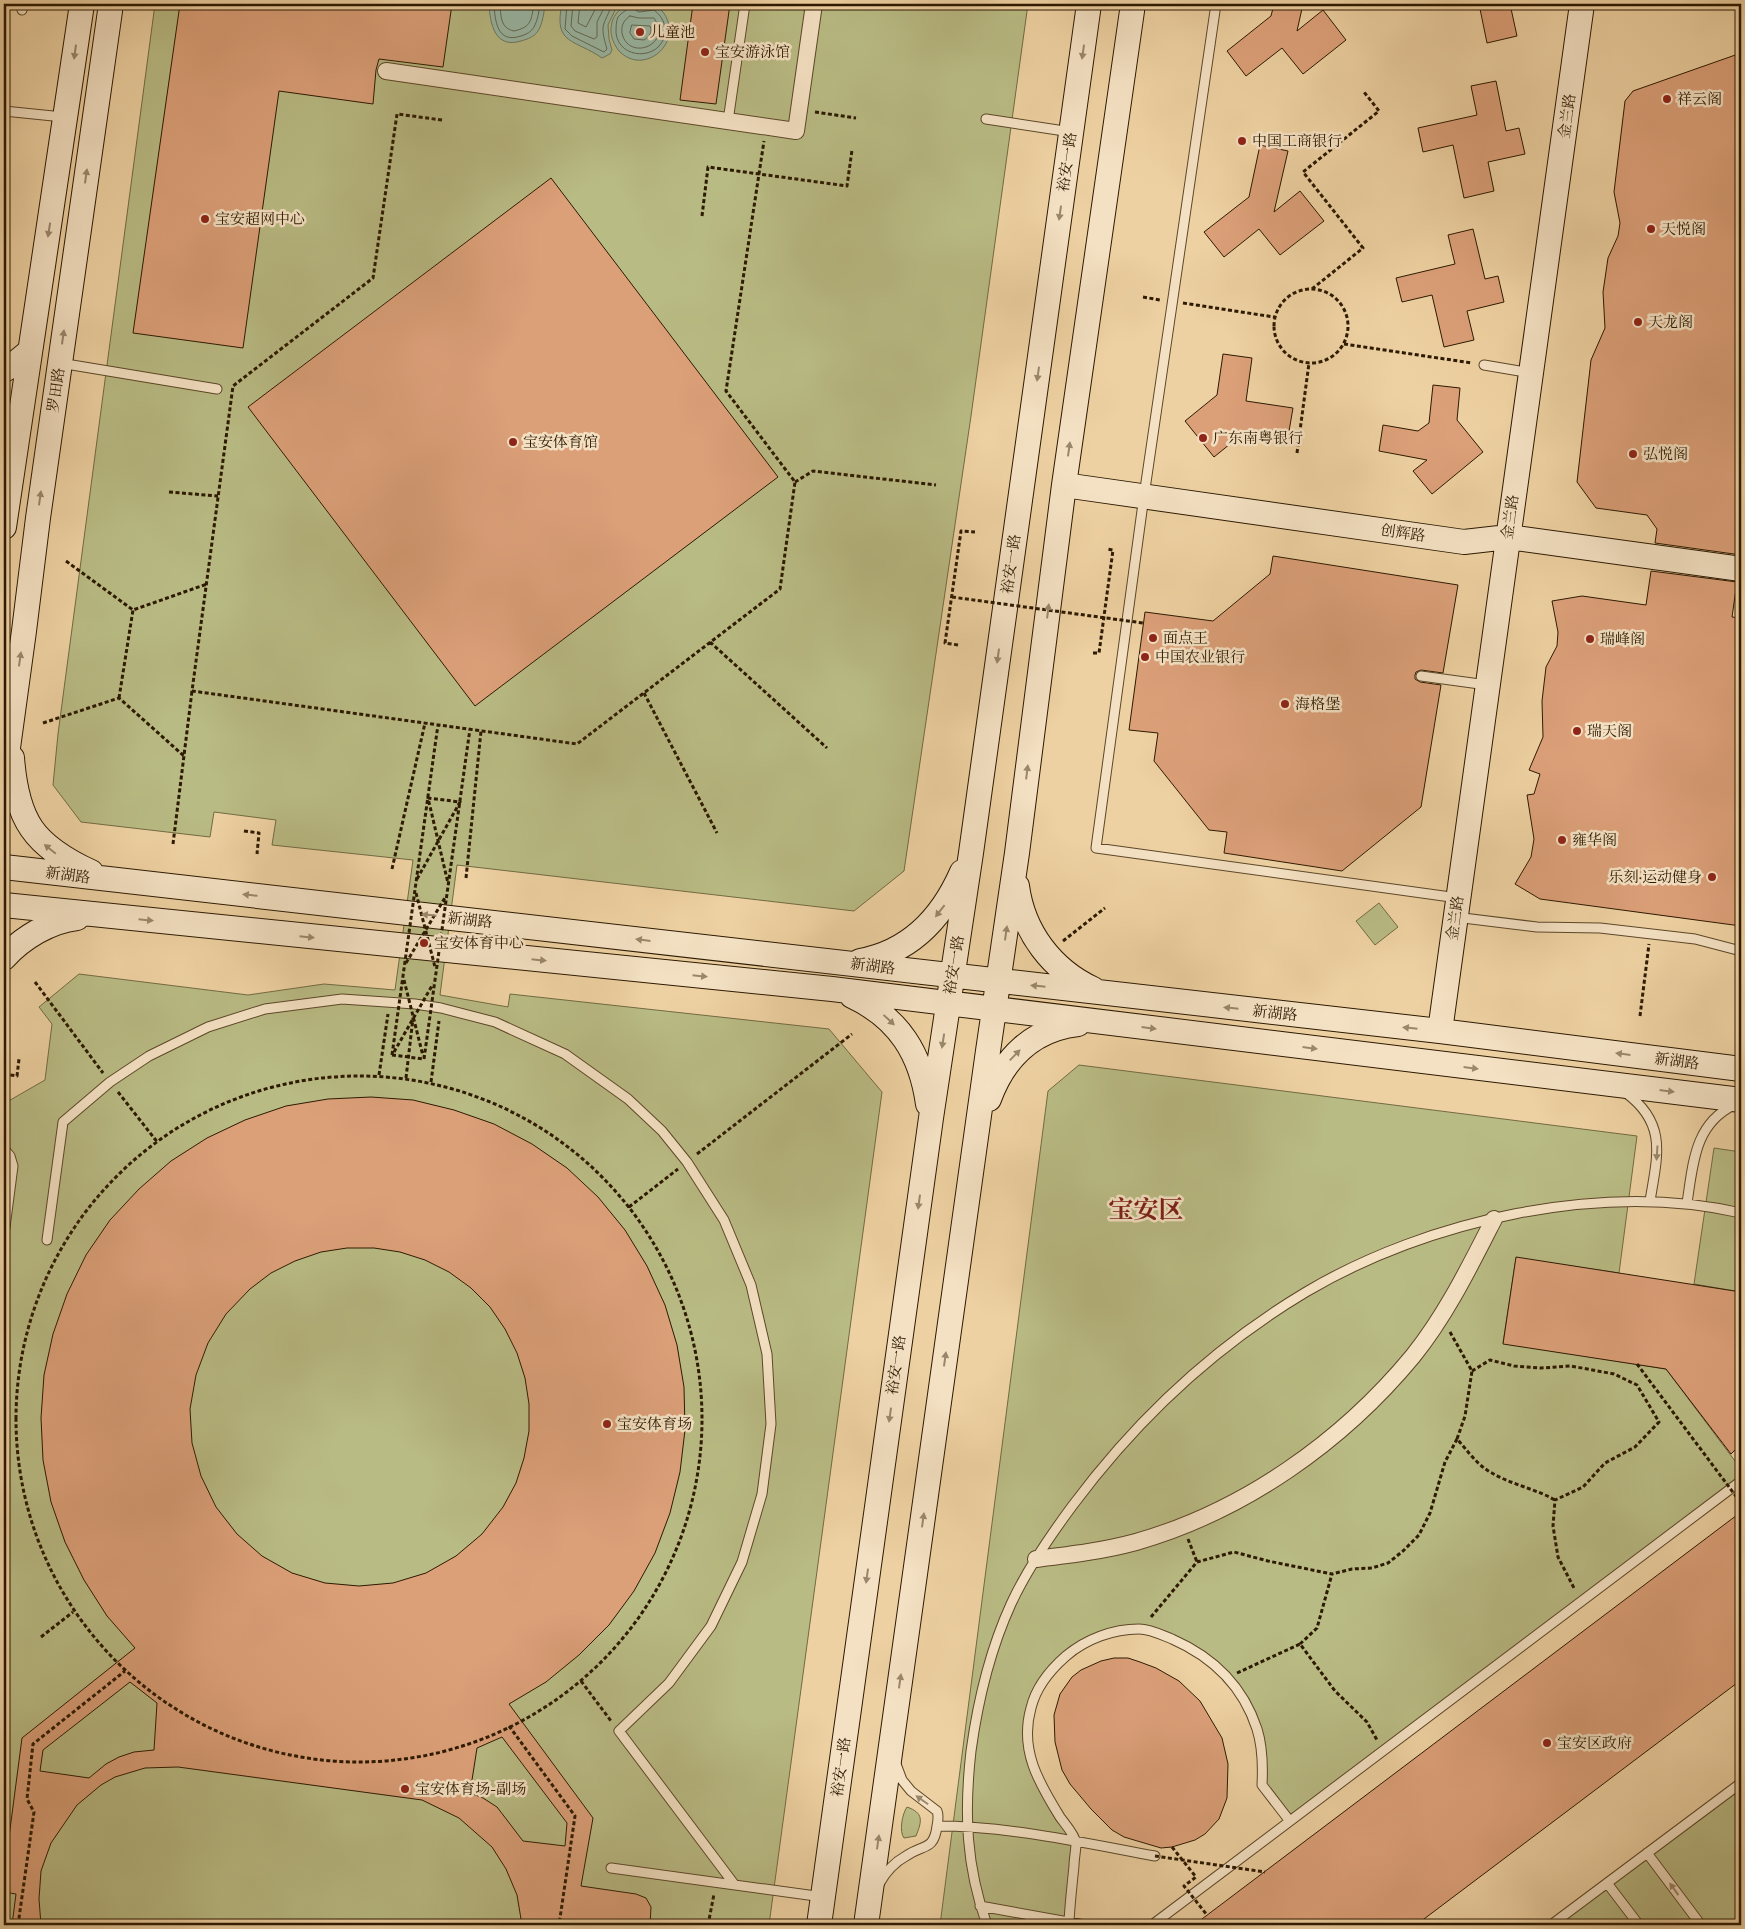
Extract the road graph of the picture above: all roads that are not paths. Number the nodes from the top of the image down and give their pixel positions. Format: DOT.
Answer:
graph roads {
  1 [pos="82,4"];
  2 [pos="111,4"];
  3 [pos="745,4"];
  4 [pos="814,4"];
  5 [pos="1089,4"];
  6 [pos="1133,4"];
  7 [pos="1216,4"];
  8 [pos="1582,4"];
  9 [pos="386,71"];
  10 [pos="4,111"];
  11 [pos="66,117"];
  12 [pos="986,119"];
  13 [pos="728,121"];
  14 [pos="1072,132"];
  15 [pos="30,351"];
  16 [pos="60,363"];
  17 [pos="1484,365"];
  18 [pos="4,370"];
  19 [pos="1531,373"];
  20 [pos="4,386"];
  21 [pos="217,389"];
  22 [pos="22,406"];
  23 [pos="1064,485"];
  24 [pos="1144,496"];
  25 [pos="4,527"];
  26 [pos="1508,537"];
  27 [pos="1741,569"];
  28 [pos="1421,676"];
  29 [pos="1487,685"];
  30 [pos="10,735"];
  31 [pos="4,777"];
  32 [pos="971,853"];
  33 [pos="1017,853"];
  34 [pos="4,867"];
  35 [pos="108,880"];
  36 [pos="4,905"];
  37 [pos="1456,908"];
  38 [pos="97,916"];
  39 [pos="1741,951"];
  40 [pos="772,955"];
  41 [pos="4,958"];
  42 [pos="833,962"];
  43 [pos="952,975"];
  44 [pos="999,981"];
  45 [pos="766,983"];
  46 [pos="832,989"];
  47 [pos="1104,994"];
  48 [pos="948,1004"];
  49 [pos="995,1009"];
  50 [pos="1100,1022"];
  51 [pos="1440,1031"];
  52 [pos="1567,1047"];
  53 [pos="1741,1069"];
  54 [pos="1560,1078"];
  55 [pos="1616,1085"];
  56 [pos="1741,1101"];
  57 [pos="930,1118"];
  58 [pos="977,1128"];
  59 [pos="4,1149"];
  60 [pos="1650,1201"];
  61 [pos="1687,1203"];
  62 [pos="1741,1213"];
  63 [pos="1494,1219"];
  64 [pos="4,1235"];
  65 [pos="47,1240"];
  66 [pos="1741,1481"];
  67 [pos="1036,1560"];
  68 [pos="890,1750"];
  69 [pos="1741,1783"];
  70 [pos="1290,1820"];
  71 [pos="937,1826"];
  72 [pos="966,1826"];
  73 [pos="1076,1842"];
  74 [pos="1648,1853"];
  75 [pos="1155,1856"];
  76 [pos="611,1868"];
  77 [pos="1607,1883"];
  78 [pos="734,1884"];
  79 [pos="870,1896"];
  80 [pos="823,1897"];
  81 [pos="980,1906"];
  82 [pos="1069,1922"];
  83 [pos="819,1925"];
  84 [pos="866,1925"];
  85 [pos="987,1925"];
  86 [pos="1084,1925"];
  87 [pos="1152,1925"];
  88 [pos="1551,1925"];
  89 [pos="1639,1925"];
  90 [pos="1701,1925"];
  1 -- 11 [label="main road, 罗田路, one-way"];
  16 -- 2 [label="main road, 罗田路, one-way"];
  3 -- 13 [label="lane"];
  4 -- 13 [label="street"];
  5 -- 14 [label="main road, 裕安一路, one-way"];
  23 -- 6 [label="main road, one-way"];
  7 -- 24 [label="lane"];
  8 -- 19 [label="main road, 金兰路"];
  9 -- 13 [label="street"];
  10 -- 11 [label="lane"];
  11 -- 15 [label="main road, 罗田路, one-way"];
  12 -- 14 [label="lane"];
  14 -- 32 [label="main road, 裕安一路, one-way"];
  15 -- 18 [label="main road"];
  15 -- 22 [label="main road, 罗田路"];
  16 -- 21 [label="lane"];
  30 -- 16 [label="main road, 罗田路, one-way"];
  17 -- 19 [label="lane"];
  19 -- 26 [label="main road, 金兰路"];
  20 -- 22 [label="main road"];
  22 -- 25 [label="main road, 罗田路"];
  23 -- 24 [label="main road, 创辉路"];
  33 -- 23 [label="main road, one-way"];
  24 -- 26 [label="main road, 创辉路"];
  24 -- 37 [label="lane"];
  26 -- 27 [label="main road, 创辉路"];
  26 -- 29 [label="main road, 金兰路"];
  28 -- 29 [label="lane"];
  29 -- 37 [label="main road, 金兰路"];
  30 -- 31 [label="main road, 罗田路"];
  35 -- 30 [label="main road, one-way"];
  32 -- 42 [label="main road, one-way"];
  32 -- 43 [label="main road, 裕安一路"];
  44 -- 33 [label="main road, one-way"];
  33 -- 47 [label="main road"];
  34 -- 35 [label="main road, 新湖路"];
  40 -- 35 [label="main road, 新湖路, one-way"];
  36 -- 38 [label="main road, 新湖路"];
  37 -- 39 [label="lane"];
  37 -- 51 [label="main road, 金兰路"];
  38 -- 41 [label="main road"];
  38 -- 45 [label="main road, 新湖路, one-way"];
  40 -- 42 [label="main road, 新湖路"];
  40 -- 45 [label="main road"];
  42 -- 43 [label="main road, 新湖路"];
  43 -- 44 [label="main road, 新湖路"];
  43 -- 48 [label="main road, 裕安一路"];
  47 -- 44 [label="main road, 新湖路, one-way"];
  44 -- 49 [label="main road"];
  45 -- 46 [label="main road, 新湖路"];
  46 -- 48 [label="main road, 新湖路"];
  46 -- 57 [label="main road, one-way"];
  51 -- 47 [label="main road, 新湖路, one-way"];
  48 -- 49 [label="main road, 新湖路"];
  48 -- 57 [label="main road, 裕安一路, one-way"];
  49 -- 50 [label="main road, 新湖路"];
  49 -- 58 [label="main road"];
  50 -- 54 [label="main road, 新湖路, one-way"];
  58 -- 50 [label="main road, one-way"];
  51 -- 52 [label="main road, 新湖路"];
  53 -- 52 [label="main road, 新湖路, one-way"];
  52 -- 54 [label="main road"];
  54 -- 55 [label="main road, 新湖路"];
  55 -- 56 [label="main road, 新湖路, one-way"];
  55 -- 60 [label="lane, one-way"];
  56 -- 61 [label="lane"];
  57 -- 80 [label="main road, 裕安一路, one-way"];
  68 -- 58 [label="main road, one-way"];
  59 -- 64 [label="lane"];
  60 -- 61 [label="lane"];
  60 -- 63 [label="lane"];
  61 -- 62 [label="lane"];
  63 -- 67 [label="lane"];
  63 -- 67 [label="street"];
  65 -- 78 [label="lane"];
  66 -- 70 [label="lane"];
  67 -- 72 [label="lane"];
  71 -- 68 [label="lane, one-way"];
  79 -- 68 [label="main road, one-way"];
  69 -- 74 [label="lane"];
  70 -- 73 [label="lane"];
  70 -- 87 [label="lane"];
  71 -- 72 [label="lane"];
  71 -- 79 [label="lane"];
  72 -- 73 [label="lane"];
  72 -- 81 [label="lane"];
  73 -- 75 [label="lane"];
  73 -- 82 [label="lane"];
  74 -- 77 [label="lane"];
  90 -- 74 [label="lane, one-way"];
  76 -- 78 [label="lane"];
  77 -- 88 [label="lane"];
  77 -- 89 [label="lane"];
  78 -- 80 [label="lane"];
  79 -- 84 [label="main road"];
  80 -- 83 [label="main road, 裕安一路"];
  81 -- 82 [label="lane"];
  81 -- 85 [label="lane"];
  82 -- 86 [label="lane"];
}
